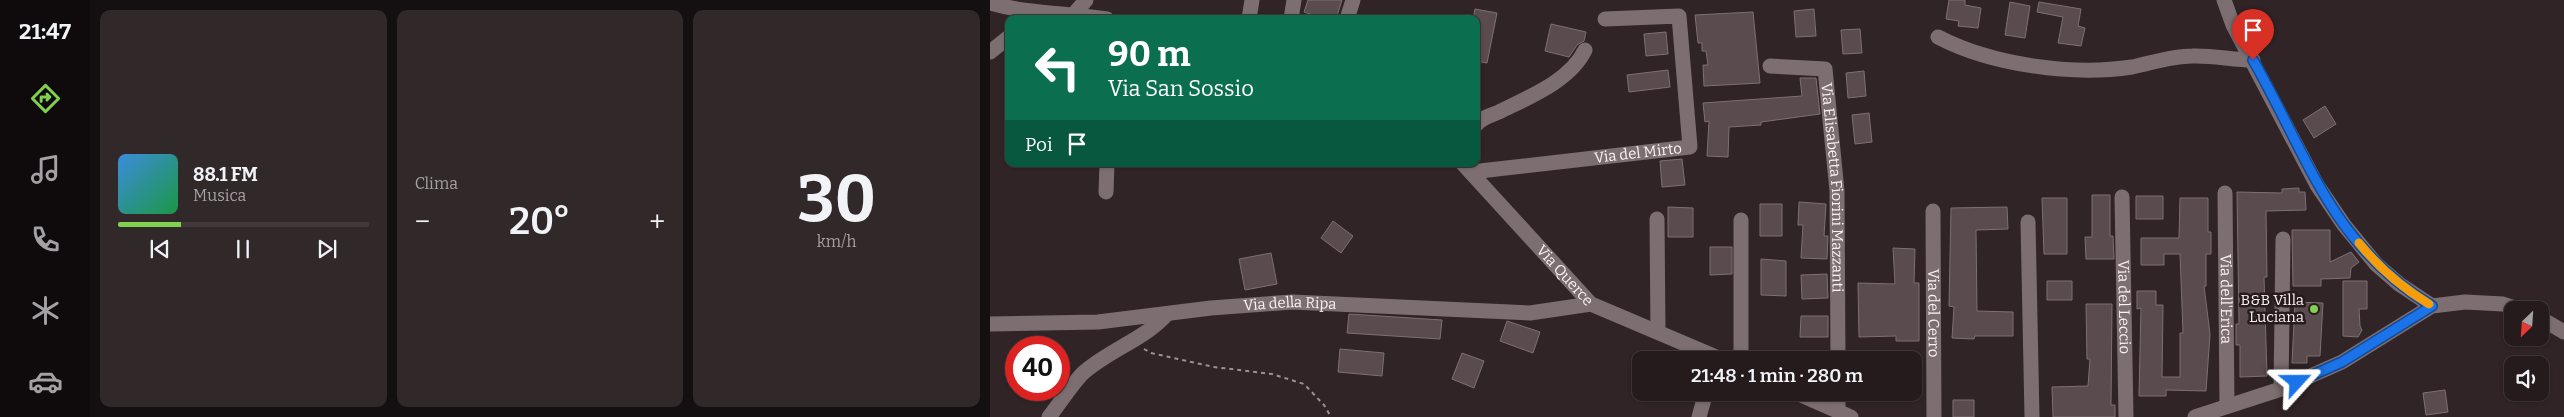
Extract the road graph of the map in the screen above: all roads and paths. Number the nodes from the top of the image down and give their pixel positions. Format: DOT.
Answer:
graph roads {
  1 [pos="1086,0"];
  2 [pos="1252,0"];
  3 [pos="1294,0"];
  4 [pos="1353,0"];
  5 [pos="2224,0"];
  6 [pos="990,3"];
  7 [pos="1074,14"];
  8 [pos="1033,15"];
  9 [pos="1081,15"];
  10 [pos="1250,15"];
  11 [pos="1292,15"];
  12 [pos="1348,15"];
  13 [pos="1605,19"];
  14 [pos="1938,37"];
  15 [pos="1005,40"];
  16 [pos="1585,50"];
  17 [pos="990,52"];
  18 [pos="2253,60"];
  19 [pos="1770,66"];
  20 [pos="1480,120"];
  21 [pos="1107,167"];
  22 [pos="1480,167"];
  23 [pos="1467,168"];
  24 [pos="1106,192"];
  25 [pos="2225,193"];
  26 [pos="2122,197"];
  27 [pos="1933,211"];
  28 [pos="1657,220"];
  29 [pos="1741,220"];
  30 [pos="2028,222"];
  31 [pos="2283,239"];
  32 [pos="1591,304"];
  33 [pos="2504,304"];
  34 [pos="2432,306"];
  35 [pos="1167,314"];
  36 [pos="2549,323"];
  37 [pos="990,324"];
  38 [pos="1658,332"];
  39 [pos="2564,332"];
  40 [pos="1131,342"];
  41 [pos="1700,351"];
  42 [pos="1741,351"];
  43 [pos="1838,351"];
  44 [pos="2282,389"];
  45 [pos="1703,401"];
  46 [pos="1815,401"];
  47 [pos="1841,401"];
  48 [pos="2227,406"];
  49 [pos="1845,414"];
  50 [pos="1049,417"];
  51 [pos="1331,417"];
  52 [pos="1699,417"];
  53 [pos="1934,417"];
  54 [pos="2032,417"];
  55 [pos="2126,417"];
  56 [pos="2195,417"];
  1 -- 7 [label="street"];
  2 -- 10 [label="street"];
  3 -- 11 [label="street"];
  4 -- 12 [label="street"];
  5 -- 18 [label="street"];
  6 -- 8 [label="street"];
  7 -- 8 [label="street"];
  7 -- 9 [label="street"];
  13 -- 22 [label="street, Via del Mirto"];
  14 -- 18 [label="street"];
  15 -- 17 [label="street"];
  16 -- 20 [label="street"];
  18 -- 34 [label="street"];
  19 -- 43 [label="street, Via Elisabetta Fiorini Mazzanti"];
  21 -- 24 [label="street"];
  23 -- 32 [label="street, Via Querce"];
  25 -- 48 [label="street, Via dell'Erica"];
  26 -- 55 [label="street, Via del Leccio"];
  27 -- 53 [label="street, Via del Cerro"];
  28 -- 38 [label="street"];
  29 -- 42 [label="street"];
  30 -- 54 [label="street"];
  31 -- 44 [label="street"];
  32 -- 35 [label="street, Via della Ripa"];
  32 -- 38 [label="street, Via Querce"];
  33 -- 34 [label="street"];
  34 -- 44 [label="street"];
  35 -- 37 [label="street, Via della Ripa"];
  35 -- 40 [label="street"];
  36 -- 39 [label="street"];
  38 -- 41 [label="street, Via Querce"];
  40 -- 50 [label="street"];
  40 -- 51 [label="path"];
  44 -- 48 [label="street"];
  45 -- 52 [label="street"];
  46 -- 49 [label="street"];
  47 -- 49 [label="street"];
  48 -- 56 [label="street"];
}
